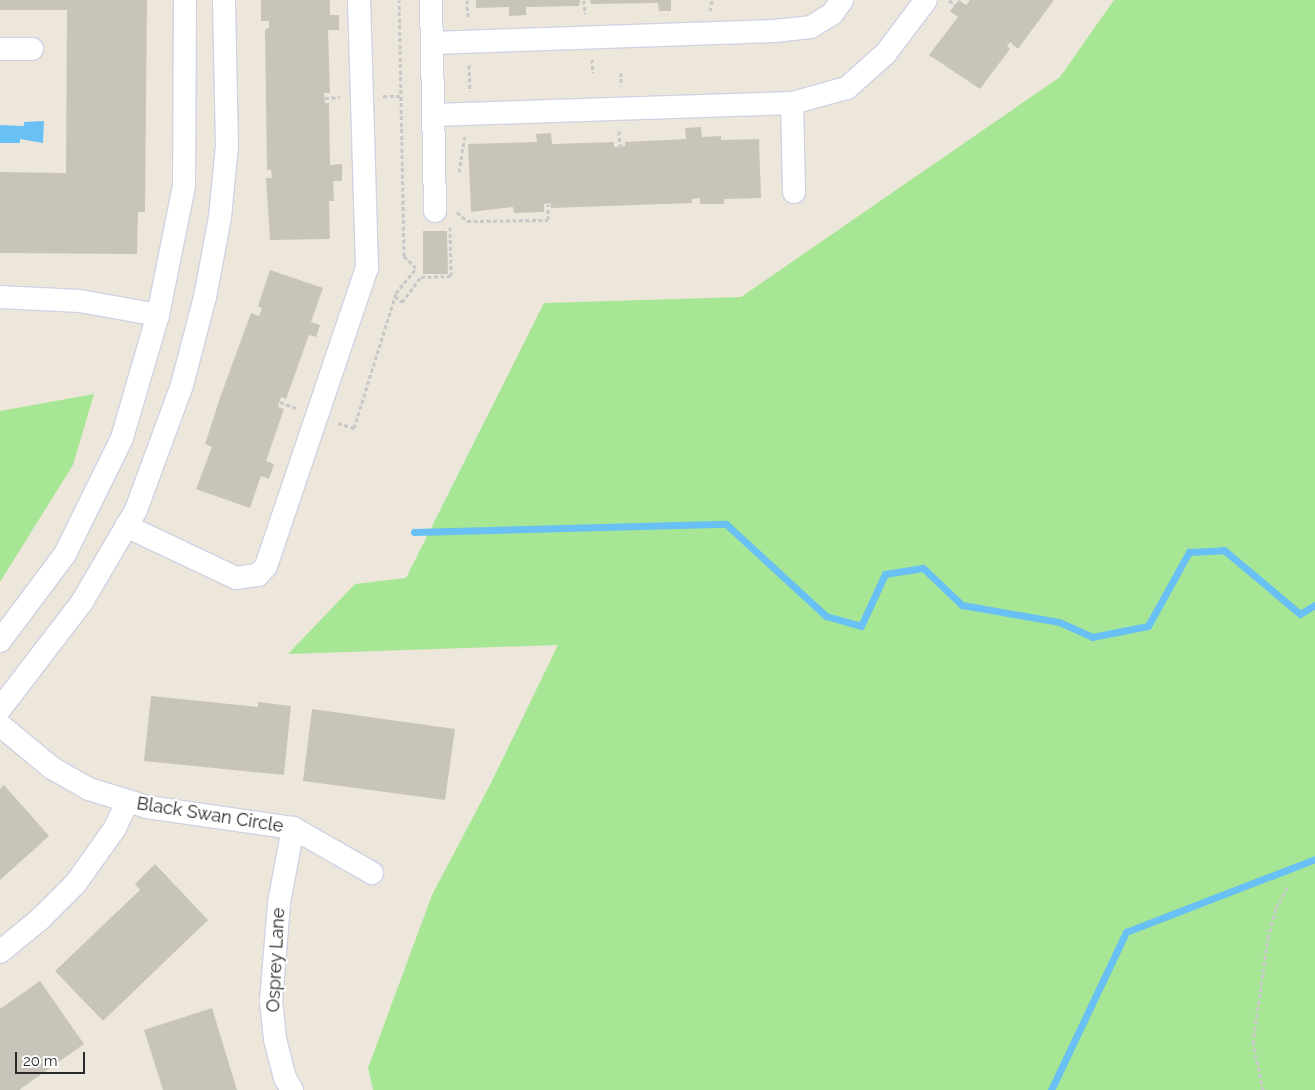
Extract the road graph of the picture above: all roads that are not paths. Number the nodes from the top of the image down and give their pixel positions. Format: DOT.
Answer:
graph roads {
  1 [pos="185,0"];
  2 [pos="224,0"];
  3 [pos="359,0"];
  4 [pos="430,0"];
  5 [pos="842,0"];
  6 [pos="926,0"];
  7 [pos="432,43"];
  8 [pos="0,48"];
  9 [pos="32,49"];
  10 [pos="792,103"];
  11 [pos="433,115"];
  12 [pos="794,192"];
  13 [pos="448,212"];
  14 [pos="0,297"];
  15 [pos="158,315"];
  16 [pos="126,526"];
  17 [pos="0,641"];
  18 [pos="0,709"];
  19 [pos="0,725"];
  20 [pos="127,802"];
  21 [pos="292,828"];
  22 [pos="372,873"];
  23 [pos="0,952"];
  24 [pos="292,1090"];
  1 -- 15 [label="street"];
  2 -- 16 [label="street"];
  3 -- 16 [label="street"];
  4 -- 7 [label="street"];
  5 -- 7 [label="street"];
  6 -- 10 [label="street"];
  7 -- 11 [label="street"];
  8 -- 9 [label="street"];
  10 -- 11 [label="street"];
  10 -- 12 [label="street"];
  11 -- 13 [label="street"];
  14 -- 15 [label="street"];
  15 -- 17 [label="street"];
  16 -- 18 [label="street"];
  19 -- 20 [label="street, Black Swan Circle"];
  20 -- 21 [label="street, Black Swan Circle"];
  20 -- 23 [label="street"];
  21 -- 22 [label="street, Black Swan Circle"];
  21 -- 24 [label="street, Osprey Lane"];
}
